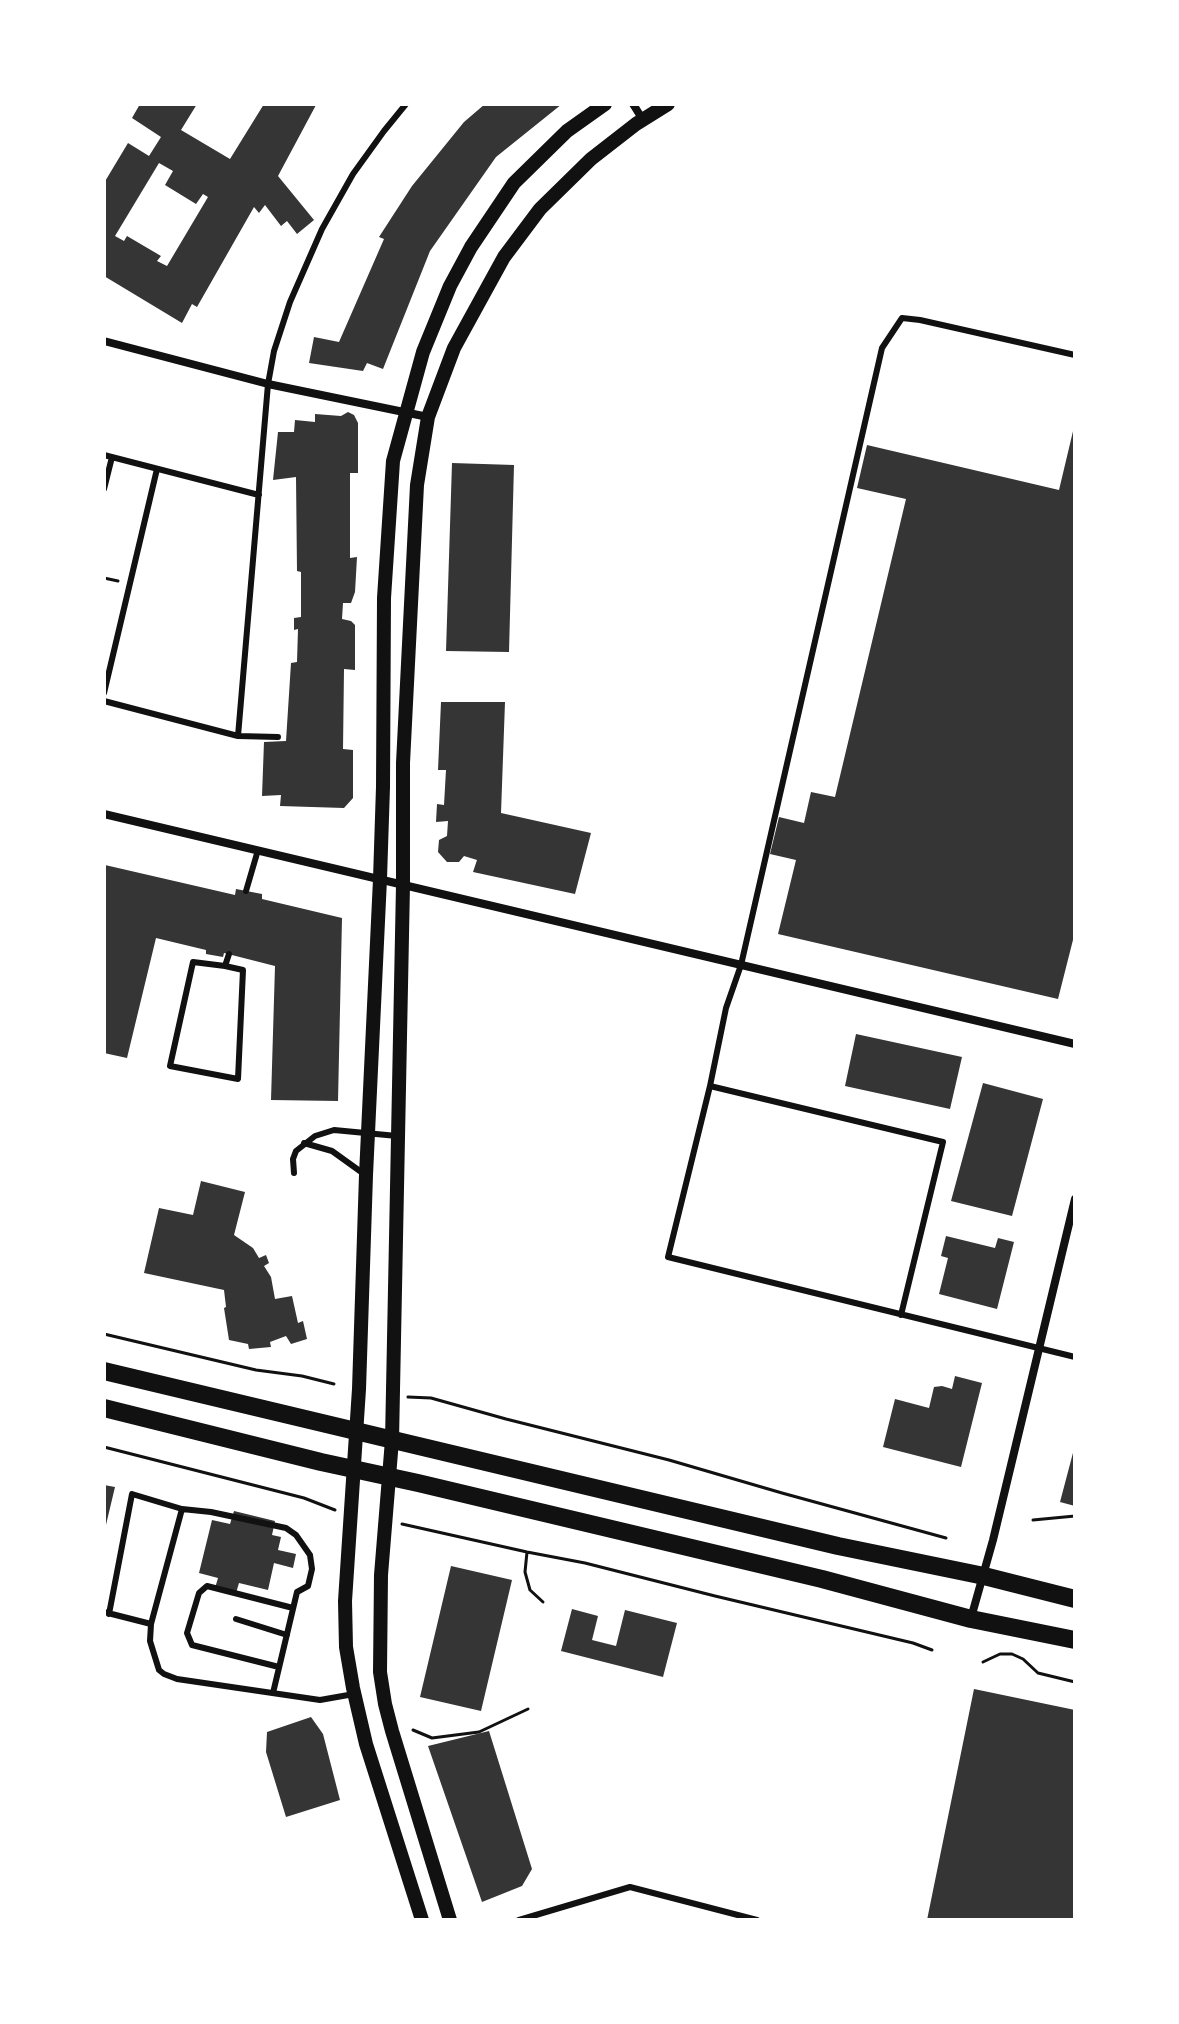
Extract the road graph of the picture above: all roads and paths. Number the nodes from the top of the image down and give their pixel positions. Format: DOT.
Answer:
graph roads {
  1 [pos="406,104"];
  2 [pos="605,104"];
  3 [pos="633,104"];
  4 [pos="668,104"];
  5 [pos="643,120"];
  6 [pos="104,341"];
  7 [pos="1075,355"];
  8 [pos="268,384"];
  9 [pos="405,413"];
  10 [pos="428,417"];
  11 [pos="104,455"];
  12 [pos="112,457"];
  13 [pos="157,469"];
  14 [pos="104,489"];
  15 [pos="259,495"];
  16 [pos="104,693"];
  17 [pos="104,701"];
  18 [pos="238,736"];
  19 [pos="278,737"];
  20 [pos="104,814"];
  21 [pos="258,850"];
  22 [pos="380,879"];
  23 [pos="403,885"];
  24 [pos="246,891"];
  25 [pos="229,954"];
  26 [pos="741,965"];
  27 [pos="225,966"];
  28 [pos="1075,1044"];
  29 [pos="710,1086"];
  30 [pos="368,1134"];
  31 [pos="397,1136"];
  32 [pos="304,1143"];
  33 [pos="294,1173"];
  34 [pos="366,1175"];
  35 [pos="1075,1199"];
  36 [pos="901,1315"];
  37 [pos="104,1334"];
  38 [pos="1039,1349"];
  39 [pos="1075,1357"];
  40 [pos="104,1371"];
  41 [pos="334,1384"];
  42 [pos="404,1397"];
  43 [pos="104,1408"];
  44 [pos="104,1447"];
  45 [pos="356,1450"];
  46 [pos="391,1459"];
  47 [pos="182,1509"];
  48 [pos="335,1510"];
  49 [pos="1075,1516"];
  50 [pos="1033,1520"];
  51 [pos="402,1524"];
  52 [pos="946,1538"];
  53 [pos="527,1552"];
  54 [pos="984,1576"];
  55 [pos="1075,1599"];
  56 [pos="543,1602"];
  57 [pos="293,1608"];
  58 [pos="107,1613"];
  59 [pos="236,1619"];
  60 [pos="971,1619"];
  61 [pos="151,1624"];
  62 [pos="287,1635"];
  63 [pos="1075,1640"];
  64 [pos="932,1650"];
  65 [pos="983,1662"];
  66 [pos="279,1667"];
  67 [pos="1075,1682"];
  68 [pos="273,1693"];
  69 [pos="354,1694"];
  70 [pos="528,1709"];
  71 [pos="413,1730"];
  72 [pos="422,1920"];
  73 [pos="450,1920"];
  74 [pos="519,1920"];
  75 [pos="757,1920"];
  1 -- 8 [label="lane"];
  2 -- 9 [label="street"];
  3 -- 5 [label="street"];
  4 -- 5 [label="street"];
  5 -- 10 [label="street"];
  6 -- 8 [label="street"];
  7 -- 26 [label="lane"];
  8 -- 9 [label="street"];
  8 -- 15 [label="lane"];
  9 -- 10 [label="street"];
  9 -- 22 [label="street"];
  10 -- 23 [label="street"];
  11 -- 12 [label="lane"];
  12 -- 13 [label="lane"];
  12 -- 14 [label="lane"];
  13 -- 15 [label="lane"];
  13 -- 16 [label="lane"];
  15 -- 18 [label="lane"];
  17 -- 18 [label="lane"];
  18 -- 19 [label="lane"];
  20 -- 21 [label="street"];
  21 -- 22 [label="street"];
  21 -- 24 [label="lane"];
  22 -- 23 [label="street"];
  22 -- 30 [label="street"];
  23 -- 26 [label="street"];
  23 -- 31 [label="street"];
  25 -- 27 [label="lane"];
  26 -- 28 [label="street"];
  26 -- 29 [label="lane"];
  27 -- 27 [label="lane"];
  29 -- 36 [label="lane"];
  29 -- 36 [label="lane"];
  30 -- 31 [label="lane"];
  30 -- 32 [label="lane"];
  30 -- 34 [label="street"];
  31 -- 46 [label="street"];
  32 -- 33 [label="lane"];
  32 -- 34 [label="lane"];
  34 -- 45 [label="street"];
  35 -- 38 [label="street"];
  36 -- 38 [label="lane"];
  37 -- 41 [label="path"];
  38 -- 39 [label="lane"];
  38 -- 54 [label="street"];
  40 -- 45 [label="main road"];
  42 -- 52 [label="path"];
  43 -- 45 [label="main road"];
  44 -- 48 [label="path"];
  45 -- 46 [label="main road"];
  45 -- 46 [label="main road"];
  45 -- 69 [label="street"];
  46 -- 54 [label="main road"];
  46 -- 60 [label="main road"];
  46 -- 73 [label="street"];
  47 -- 57 [label="lane"];
  47 -- 58 [label="lane"];
  47 -- 61 [label="lane"];
  49 -- 50 [label="path"];
  51 -- 53 [label="path"];
  53 -- 56 [label="path"];
  53 -- 64 [label="path"];
  54 -- 55 [label="main road"];
  54 -- 60 [label="street"];
  57 -- 62 [label="lane"];
  57 -- 66 [label="lane"];
  58 -- 61 [label="lane"];
  59 -- 62 [label="lane"];
  60 -- 63 [label="main road"];
  61 -- 68 [label="lane"];
  62 -- 66 [label="lane"];
  65 -- 67 [label="path"];
  66 -- 68 [label="lane"];
  68 -- 69 [label="lane"];
  69 -- 72 [label="street"];
  70 -- 71 [label="path"];
  74 -- 75 [label="lane"];
}
